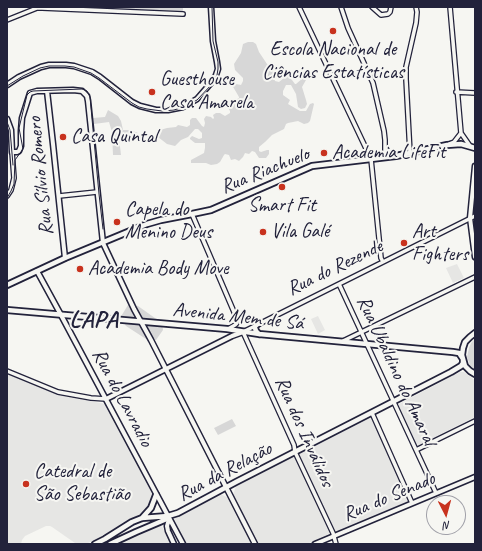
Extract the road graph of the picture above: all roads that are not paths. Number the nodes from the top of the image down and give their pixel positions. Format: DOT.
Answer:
graph roads {
  1 [pos="211,7"];
  2 [pos="299,7"];
  3 [pos="341,7"];
  4 [pos="372,7"];
  5 [pos="391,7"];
  6 [pos="416,7"];
  7 [pos="450,7"];
  8 [pos="183,14"];
  9 [pos="7,20"];
  10 [pos="7,85"];
  11 [pos="46,91"];
  12 [pos="456,92"];
  13 [pos="475,93"];
  14 [pos="7,119"];
  15 [pos="460,133"];
  16 [pos="447,145"];
  17 [pos="473,147"];
  18 [pos="12,152"];
  19 [pos="410,152"];
  20 [pos="385,158"];
  21 [pos="371,159"];
  22 [pos="475,166"];
  23 [pos="97,192"];
  24 [pos="7,196"];
  25 [pos="59,196"];
  26 [pos="192,214"];
  27 [pos="473,217"];
  28 [pos="102,243"];
  29 [pos="475,257"];
  30 [pos="66,258"];
  31 [pos="383,262"];
  32 [pos="37,271"];
  33 [pos="475,277"];
  34 [pos="339,284"];
  35 [pos="7,285"];
  36 [pos="7,310"];
  37 [pos="61,315"];
  38 [pos="142,322"];
  39 [pos="258,323"];
  40 [pos="227,330"];
  41 [pos="242,332"];
  42 [pos="362,332"];
  43 [pos="475,333"];
  44 [pos="259,334"];
  45 [pos="342,342"];
  46 [pos="367,344"];
  47 [pos="463,359"];
  48 [pos="166,368"];
  49 [pos="7,371"];
  50 [pos="475,374"];
  51 [pos="106,399"];
  52 [pos="394,402"];
  53 [pos="372,413"];
  54 [pos="475,421"];
  55 [pos="416,450"];
  56 [pos="296,452"];
  57 [pos="475,477"];
  58 [pos="226,488"];
  59 [pos="436,493"];
  60 [pos="156,495"];
  61 [pos="412,503"];
  62 [pos="168,517"];
  63 [pos="142,518"];
  64 [pos="132,522"];
  65 [pos="136,532"];
  66 [pos="334,536"];
  67 [pos="95,544"];
  68 [pos="110,544"];
  69 [pos="174,544"];
  70 [pos="183,544"];
  71 [pos="255,544"];
  72 [pos="315,544"];
  73 [pos="336,544"];
  1 -- 10 [label="street"];
  2 -- 21 [label="street"];
  3 -- 20 [label="street"];
  4 -- 5 [label="street"];
  6 -- 19 [label="street"];
  7 -- 12 [label="street"];
  8 -- 9 [label="street"];
  11 -- 18 [label="street"];
  11 -- 23 [label="street"];
  11 -- 25 [label="street, Rua Sílvio Romero"];
  12 -- 13 [label="street"];
  12 -- 15 [label="street"];
  14 -- 18 [label="street"];
  15 -- 16 [label="street"];
  15 -- 17 [label="street"];
  16 -- 17 [label="main road, Rua Riachuelo"];
  16 -- 19 [label="main road, Rua Riachuelo"];
  18 -- 24 [label="street"];
  19 -- 20 [label="main road, Rua Riachuelo"];
  20 -- 21 [label="main road, Rua Riachuelo"];
  21 -- 26 [label="main road, Rua Riachuelo"];
  21 -- 31 [label="street"];
  22 -- 27 [label="street"];
  23 -- 25 [label="street"];
  23 -- 28 [label="street"];
  25 -- 30 [label="street, Rua Sílvio Romero"];
  26 -- 28 [label="main road, Rua Riachuelo"];
  26 -- 40 [label="street"];
  27 -- 29 [label="street"];
  27 -- 31 [label="street, Rua do Rezende"];
  28 -- 30 [label="main road, Rua Riachuelo"];
  28 -- 38 [label="street"];
  30 -- 32 [label="main road, Rua Riachuelo"];
  31 -- 34 [label="street, Rua do Rezende"];
  32 -- 35 [label="main road, Rua Riachuelo"];
  32 -- 37 [label="street, Rua do Lavradio"];
  33 -- 42 [label="street"];
  34 -- 39 [label="street, Rua do Rezende"];
  34 -- 42 [label="street, Rua Ubaldino do Amaral"];
  36 -- 37 [label="main road, Avenida Mem de Sá"];
  37 -- 38 [label="main road, Avenida Mem de Sá"];
  37 -- 51 [label="street, Rua do Lavradio"];
  38 -- 40 [label="main road, Avenida Mem de Sá"];
  38 -- 48 [label="street"];
  39 -- 41 [label="street, Rua do Rezende"];
  39 -- 44 [label="main road"];
  40 -- 41 [label="main road, Avenida Mem de Sá"];
  41 -- 44 [label="main road, Avenida Mem de Sá"];
  41 -- 48 [label="street, Rua do Rezende"];
  41 -- 56 [label="street, Rua dos Inválidos"];
  42 -- 45 [label="street"];
  42 -- 46 [label="street, Rua Ubaldino do Amaral"];
  43 -- 47 [label="main road"];
  44 -- 45 [label="main road, Avenida Mem de Sá"];
  45 -- 46 [label="main road, Avenida Mem de Sá"];
  46 -- 47 [label="main road, Avenida Mem de Sá"];
  46 -- 52 [label="street, Rua Ubaldino do Amaral"];
  47 -- 50 [label="main road"];
  47 -- 52 [label="main road, Rua da Relação"];
  48 -- 51 [label="street, Rua do Rezende"];
  48 -- 58 [label="street"];
  49 -- 51 [label="street"];
  51 -- 60 [label="street, Rua do Lavradio"];
  52 -- 53 [label="main road, Rua da Relação"];
  52 -- 55 [label="street, Rua Ubaldino do Amaral"];
  53 -- 56 [label="main road, Rua da Relação"];
  53 -- 61 [label="street"];
  54 -- 55 [label="street"];
  55 -- 59 [label="street, Rua Ubaldino do Amaral"];
  56 -- 58 [label="main road, Rua da Relação"];
  56 -- 66 [label="street, Rua dos Inválidos"];
  57 -- 59 [label="street, Rua do Senado"];
  58 -- 62 [label="main road, Rua da Relação"];
  58 -- 71 [label="street"];
  59 -- 61 [label="street, Rua do Senado"];
  60 -- 62 [label="street, Rua do Lavradio"];
  60 -- 63 [label="main road"];
  61 -- 66 [label="street, Rua do Senado"];
  62 -- 63 [label="main road"];
  62 -- 65 [label="main road, Rua da Relação"];
  62 -- 69 [label="street, Rua do Lavradio"];
  62 -- 70 [label="street, Rua do Lavradio"];
  63 -- 64 [label="main road"];
  64 -- 65 [label="main road"];
  64 -- 67 [label="main road"];
  65 -- 68 [label="main road, Rua da Relação"];
  66 -- 72 [label="street, Rua do Senado"];
  66 -- 73 [label="street, Rua dos Inválidos"];
}
